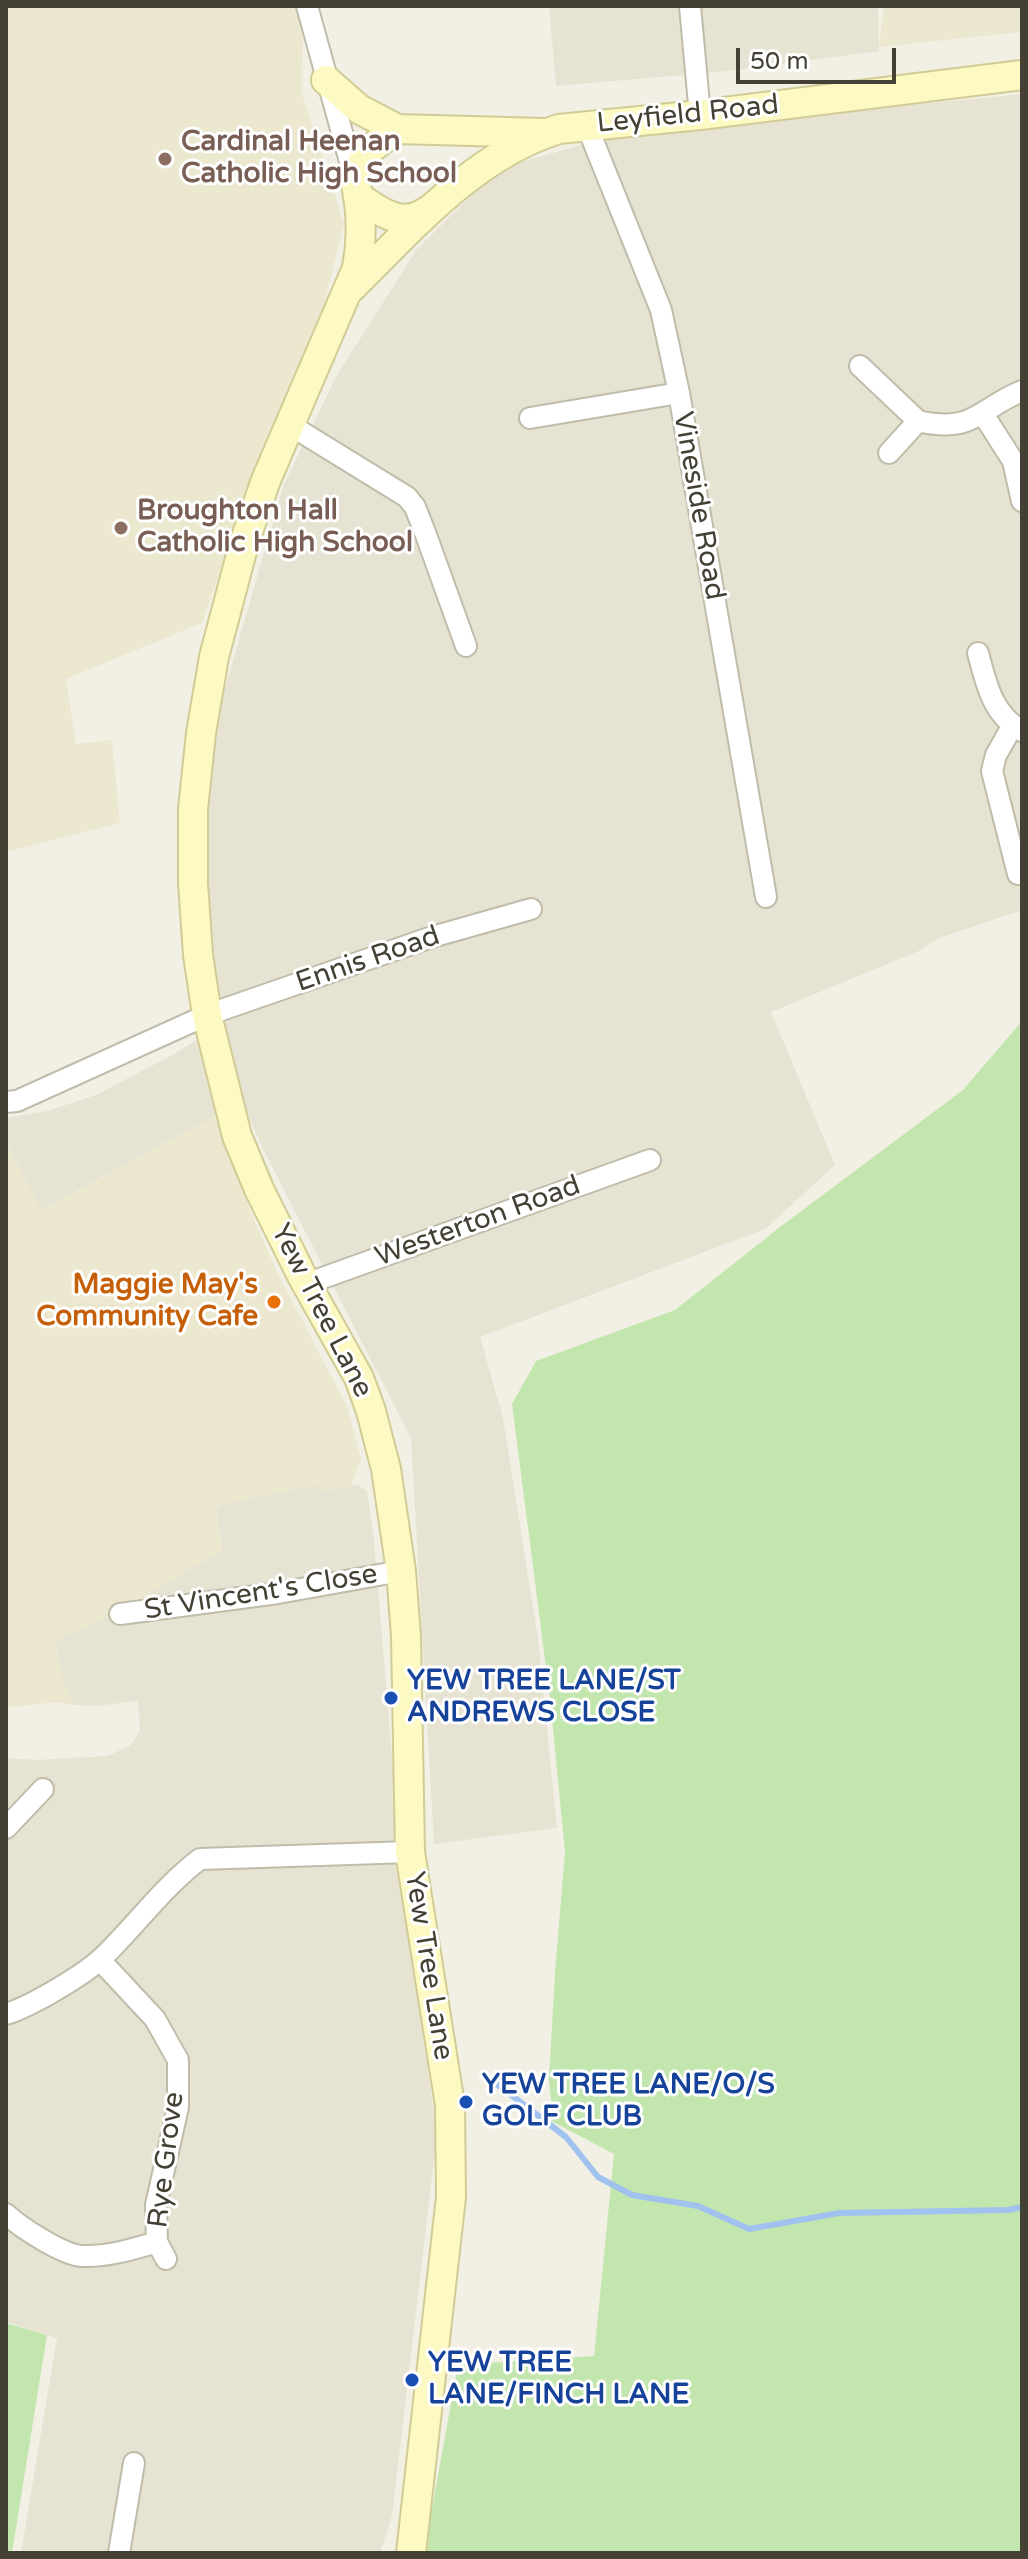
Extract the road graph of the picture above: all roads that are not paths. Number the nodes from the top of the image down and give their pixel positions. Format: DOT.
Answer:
graph roads {
  1 [pos="307,6"];
  2 [pos="690,6"];
  3 [pos="1022,75"];
  4 [pos="326,80"];
  5 [pos="700,115"];
  6 [pos="587,126"];
  7 [pos="397,129"];
  8 [pos="446,132"];
  9 [pos="545,133"];
  10 [pos="473,175"];
  11 [pos="357,187"];
  12 [pos="428,210"];
  13 [pos="349,291"];
  14 [pos="860,366"];
  15 [pos="1022,391"];
  16 [pos="679,393"];
  17 [pos="983,414"];
  18 [pos="530,418"];
  19 [pos="918,421"];
  20 [pos="290,425"];
  21 [pos="889,453"];
  22 [pos="1022,501"];
  23 [pos="466,646"];
  24 [pos="978,653"];
  25 [pos="1017,728"];
  26 [pos="1018,874"];
  27 [pos="766,897"];
  28 [pos="531,909"];
  29 [pos="207,1015"];
  30 [pos="6,1102"];
  31 [pos="650,1160"];
  32 [pos="306,1284"];
  33 [pos="401,1571"];
  34 [pos="120,1614"];
  35 [pos="43,1789"];
  36 [pos="6,1828"];
  37 [pos="410,1852"];
  38 [pos="100,1960"];
  39 [pos="6,2014"];
  40 [pos="6,2214"];
  41 [pos="134,2463"];
  42 [pos="119,2553"];
  43 [pos="411,2553"];
  1 -- 4 [label="street"];
  2 -- 5 [label="street"];
  3 -- 5 [label="street, Leyfield Road"];
  4 -- 7 [label="street"];
  4 -- 11 [label="street"];
  5 -- 6 [label="street, Leyfield Road"];
  6 -- 9 [label="street, Leyfield Road"];
  6 -- 16 [label="street, Vineside Road"];
  7 -- 8 [label="street, Leyfield Road"];
  7 -- 11 [label="street"];
  8 -- 9 [label="street, Leyfield Road"];
  8 -- 10 [label="street"];
  9 -- 10 [label="street, Leyfield Road"];
  10 -- 12 [label="street, Leyfield Road"];
  11 -- 12 [label="street"];
  11 -- 13 [label="street"];
  12 -- 13 [label="street, Leyfield Road"];
  13 -- 20 [label="street, Yew Tree Lane"];
  14 -- 19 [label="street"];
  15 -- 17 [label="street"];
  16 -- 18 [label="street"];
  16 -- 27 [label="street, Vineside Road"];
  17 -- 19 [label="street"];
  17 -- 22 [label="street"];
  19 -- 21 [label="street"];
  20 -- 23 [label="street"];
  20 -- 29 [label="street, Yew Tree Lane"];
  24 -- 25 [label="street"];
  25 -- 26 [label="street"];
  28 -- 29 [label="street, Ennis Road"];
  29 -- 30 [label="street, Ennis Road"];
  29 -- 32 [label="street, Yew Tree Lane"];
  31 -- 32 [label="street, Westerton Road"];
  32 -- 33 [label="street, Yew Tree Lane"];
  33 -- 34 [label="street, St Vincent's Close"];
  33 -- 37 [label="street, Yew Tree Lane"];
  35 -- 36 [label="street"];
  37 -- 38 [label="street"];
  37 -- 43 [label="street, Yew Tree Lane"];
  38 -- 39 [label="street"];
  38 -- 40 [label="street, Rye Grove"];
  41 -- 42 [label="street"];
}
